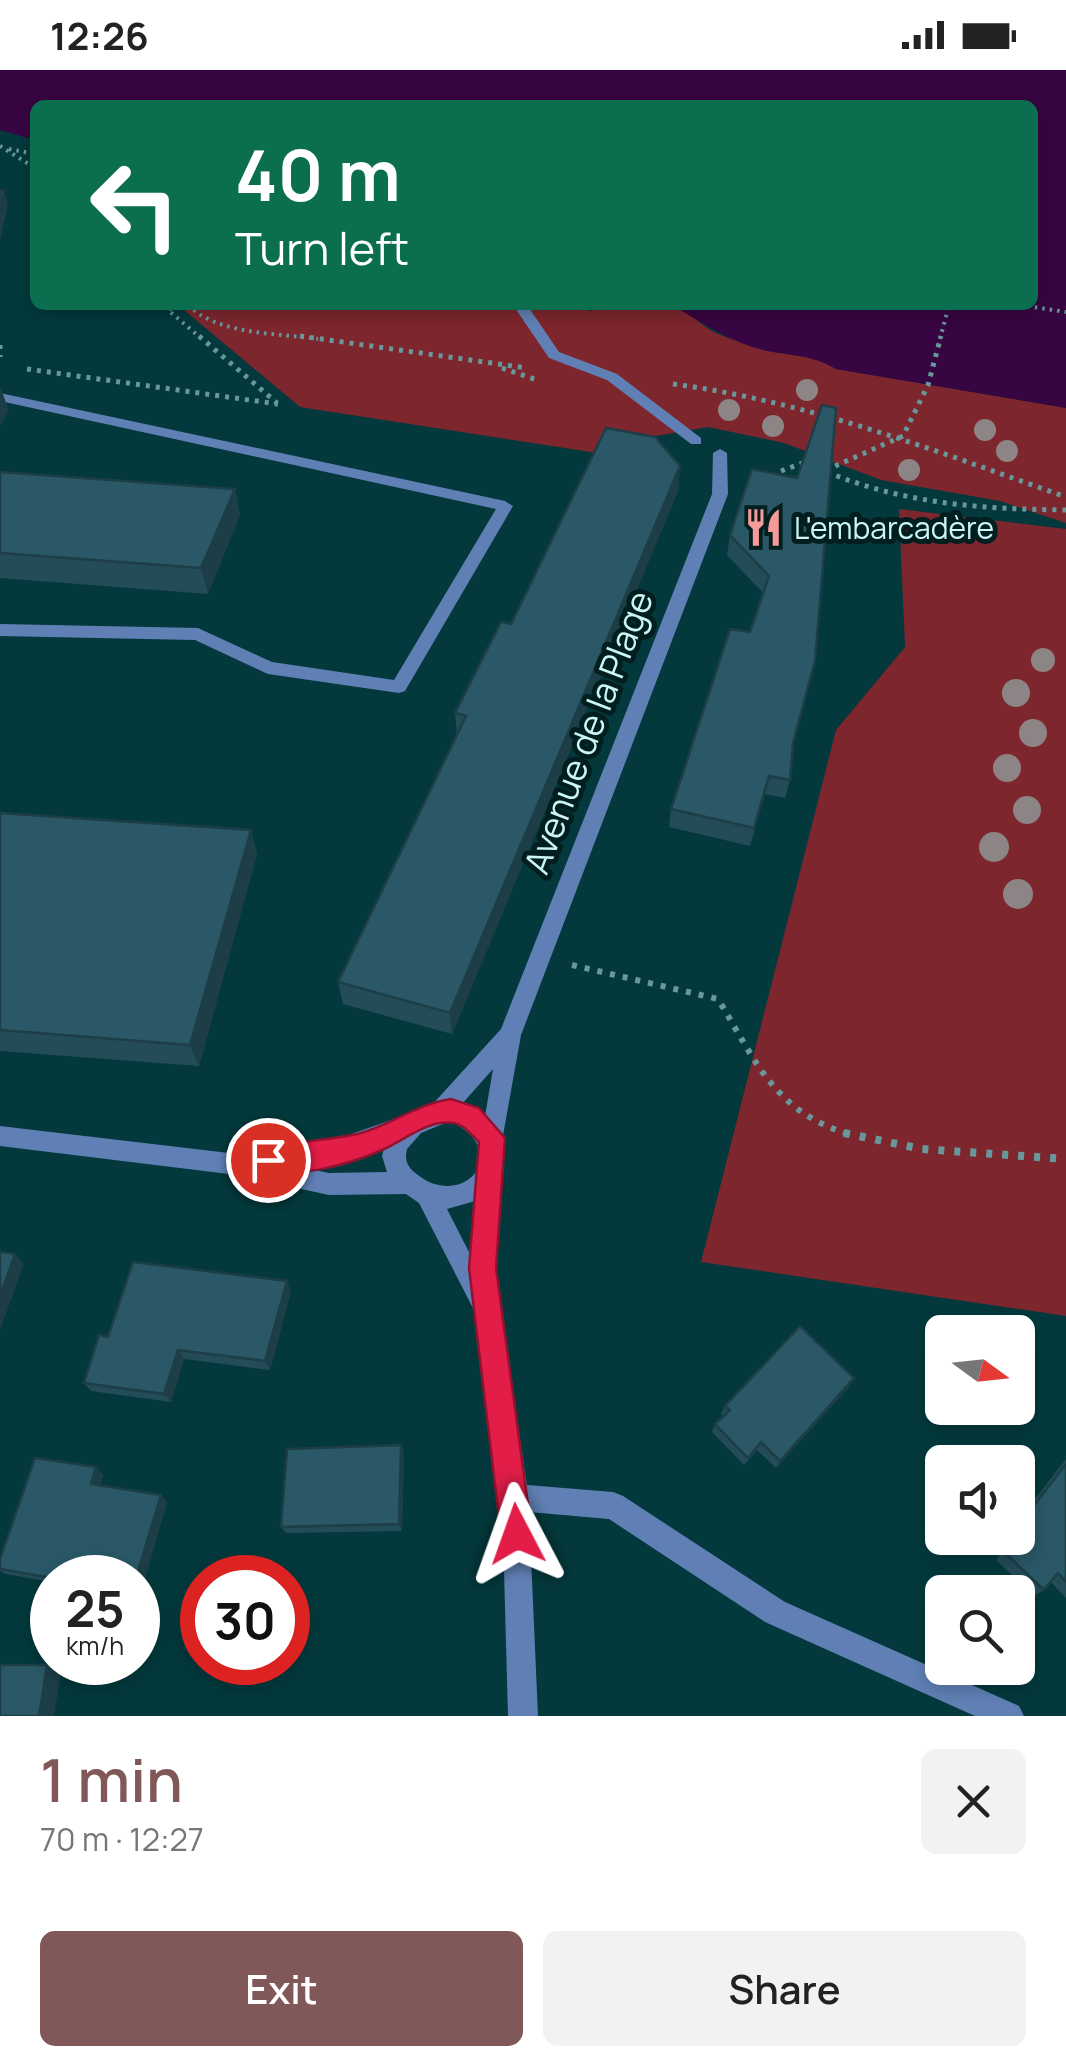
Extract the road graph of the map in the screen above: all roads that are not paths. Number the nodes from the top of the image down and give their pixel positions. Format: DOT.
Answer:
graph roads {
  1 [pos="523,310"];
  2 [pos="0,397"];
  3 [pos="696,441"];
  4 [pos="720,453"];
  5 [pos="0,630"];
  6 [pos="510,1035"];
  7 [pos="440,1112"];
  8 [pos="410,1126"];
  9 [pos="0,1136"];
  10 [pos="492,1138"];
  11 [pos="237,1164"];
  12 [pos="488,1175"];
  13 [pos="418,1189"];
  14 [pos="487,1314"];
  15 [pos="515,1497"];
  16 [pos="523,1716"];
  17 [pos="1009,1716"];
  1 -- 3 [label="street"];
  2 -- 5 [label="street"];
  4 -- 6 [label="street, Avenue de la Plage"];
  6 -- 7 [label="street, Avenue de la Plage"];
  6 -- 10 [label="street, Avenue de la Plage"];
  7 -- 8 [label="street"];
  7 -- 10 [label="street"];
  8 -- 11 [label="street"];
  8 -- 13 [label="street"];
  9 -- 11 [label="street"];
  10 -- 12 [label="street"];
  11 -- 13 [label="street"];
  12 -- 13 [label="street"];
  12 -- 14 [label="street"];
  13 -- 14 [label="street"];
  14 -- 15 [label="street"];
  15 -- 16 [label="street"];
  15 -- 17 [label="street"];
}
